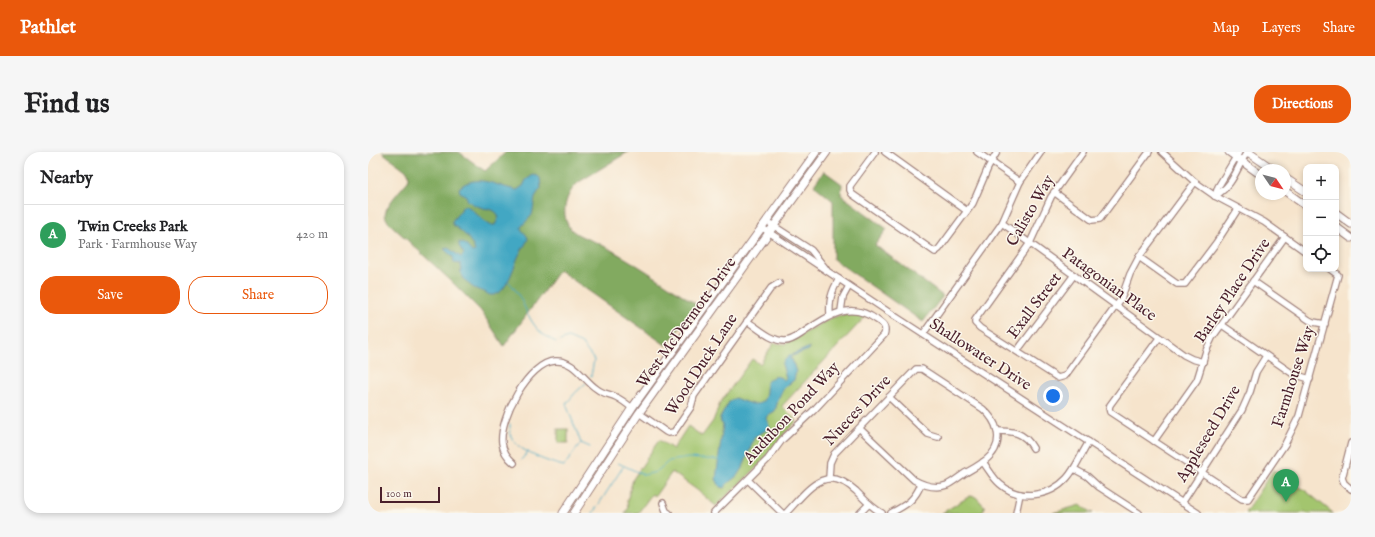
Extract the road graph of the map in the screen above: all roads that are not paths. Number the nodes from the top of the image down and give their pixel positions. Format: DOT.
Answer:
graph roads {
  1 [pos="816,152"];
  2 [pos="827,152"];
  3 [pos="875,152"];
  4 [pos="885,152"];
  5 [pos="977,152"];
  6 [pos="997,152"];
  7 [pos="1041,152"];
  8 [pos="1083,152"];
  9 [pos="1149,152"];
  10 [pos="1162,152"];
  11 [pos="1229,152"];
  12 [pos="1248,152"];
  13 [pos="1239,157"];
  14 [pos="991,162"];
  15 [pos="1265,164"];
  16 [pos="1255,169"];
  17 [pos="1020,182"];
  18 [pos="1195,182"];
  19 [pos="1291,182"];
  20 [pos="789,189"];
  21 [pos="1303,190"];
  22 [pos="1054,192"];
  23 [pos="796,194"];
  24 [pos="1291,195"];
  25 [pos="1215,196"];
  26 [pos="1303,204"];
  27 [pos="1238,209"];
  28 [pos="967,211"];
  29 [pos="1339,215"];
  30 [pos="766,220"];
  31 [pos="1002,223"];
  32 [pos="1351,224"];
  33 [pos="773,226"];
  34 [pos="761,227"];
  35 [pos="1339,229"];
  36 [pos="768,232"];
  37 [pos="1285,237"];
  38 [pos="1351,238"];
  39 [pos="1030,243"];
  40 [pos="807,248"];
  41 [pos="795,250"];
  42 [pos="1303,250"];
  43 [pos="1139,257"];
  44 [pos="828,272"];
  45 [pos="1334,272"];
  46 [pos="1074,275"];
  47 [pos="839,279"];
  48 [pos="1253,281"];
  49 [pos="779,283"];
  50 [pos="849,286"];
  51 [pos="1116,306"];
  52 [pos="841,311"];
  53 [pos="830,316"];
  54 [pos="747,320"];
  55 [pos="1325,324"];
  56 [pos="1222,325"];
  57 [pos="923,334"];
  58 [pos="1159,338"];
  59 [pos="1017,351"];
  60 [pos="1266,356"];
  61 [pos="1203,362"];
  62 [pos="1310,379"];
  63 [pos="889,397"];
  64 [pos="632,408"];
  65 [pos="639,413"];
  66 [pos="859,428"];
  67 [pos="997,431"];
  68 [pos="938,436"];
  69 [pos="1154,441"];
  70 [pos="1089,442"];
  71 [pos="1351,443"];
  72 [pos="1033,448"];
  73 [pos="983,462"];
  74 [pos="514,463"];
  75 [pos="1074,469"];
  76 [pos="1202,472"];
  77 [pos="829,478"];
  78 [pos="748,480"];
  79 [pos="921,484"];
  80 [pos="1351,489"];
  81 [pos="1020,494"];
  82 [pos="663,503"];
  83 [pos="1182,503"];
  84 [pos="869,504"];
  85 [pos="563,513"];
  86 [pos="574,513"];
  87 [pos="669,513"];
  88 [pos="714,513"];
  89 [pos="782,513"];
  90 [pos="786,513"];
  91 [pos="860,513"];
  92 [pos="882,513"];
  93 [pos="891,513"];
  94 [pos="1016,513"];
  95 [pos="1139,513"];
  96 [pos="1198,513"];
  1 -- 20 [label="main road, West McDermott Drive"];
  2 -- 23 [label="main road, West McDermott Drive"];
  3 -- 28 [label="street"];
  4 -- 28 [label="street"];
  5 -- 14 [label="street"];
  6 -- 14 [label="street"];
  7 -- 17 [label="street"];
  8 -- 22 [label="street, Calisto Way"];
  9 -- 22 [label="street"];
  10 -- 18 [label="street"];
  11 -- 13 [label="main road"];
  12 -- 13 [label="street"];
  12 -- 15 [label="main road"];
  13 -- 16 [label="main road"];
  13 -- 25 [label="street"];
  14 -- 17 [label="street"];
  14 -- 28 [label="street"];
  17 -- 31 [label="street"];
  18 -- 25 [label="street"];
  18 -- 43 [label="street"];
  19 -- 21 [label="main road"];
  20 -- 23 [label="main road"];
  20 -- 30 [label="main road, West McDermott Drive"];
  22 -- 39 [label="street, Calisto Way"];
  23 -- 33 [label="main road, West McDermott Drive"];
  24 -- 26 [label="main road"];
  25 -- 27 [label="street"];
  27 -- 37 [label="street"];
  27 -- 43 [label="street"];
  29 -- 32 [label="main road"];
  30 -- 33 [label="street, Shallowater Drive"];
  30 -- 34 [label="main road, West McDermott Drive"];
  31 -- 39 [label="street, Patagonian Place"];
  31 -- 57 [label="street"];
  33 -- 36 [label="main road, West McDermott Drive"];
  33 -- 40 [label="street, Shallowater Drive"];
  34 -- 36 [label="street, Shallowater Drive"];
  34 -- 64 [label="main road, West McDermott Drive"];
  35 -- 38 [label="main road"];
  36 -- 41 [label="street, Shallowater Drive"];
  36 -- 65 [label="main road, West McDermott Drive"];
  37 -- 42 [label="street"];
  37 -- 48 [label="street, Barley Place Drive"];
  39 -- 46 [label="street, Patagonian Place"];
  39 -- 59 [label="street, Calisto Way"];
  40 -- 41 [label="street"];
  40 -- 44 [label="street, Shallowater Drive"];
  41 -- 44 [label="street, Shallowater Drive"];
  43 -- 51 [label="street"];
  44 -- 47 [label="street, Shallowater Drive"];
  45 -- 55 [label="street, Farmhouse Way"];
  46 -- 51 [label="street, Patagonian Place"];
  46 -- 59 [label="street, Exall Street"];
  47 -- 50 [label="street, Shallowater Drive"];
  47 -- 53 [label="street"];
  48 -- 55 [label="street"];
  48 -- 56 [label="street, Barley Place Drive"];
  49 -- 54 [label="street, Wood Duck Lane"];
  50 -- 52 [label="street"];
  50 -- 57 [label="street, Shallowater Drive"];
  51 -- 58 [label="street, Patagonian Place"];
  51 -- 59 [label="street"];
  52 -- 53 [label="street"];
  52 -- 78 [label="street, Audubon Pond Way"];
  53 -- 54 [label="street"];
  54 -- 65 [label="street, Wood Duck Lane"];
  55 -- 62 [label="street, Farmhouse Way"];
  56 -- 60 [label="street"];
  56 -- 61 [label="street, Barley Place Drive"];
  57 -- 70 [label="street, Shallowater Drive"];
  58 -- 61 [label="street, Patagonian Place"];
  58 -- 69 [label="street"];
  60 -- 62 [label="street"];
  60 -- 76 [label="street, Appleseed Drive"];
  61 -- 69 [label="street, Barley Place Drive"];
  62 -- 76 [label="street, Farmhouse Way"];
  63 -- 66 [label="street, Nueces Drive"];
  63 -- 67 [label="street, Nueces Drive"];
  63 -- 68 [label="street"];
  64 -- 65 [label="main road"];
  64 -- 74 [label="street"];
  64 -- 85 [label="main road, West McDermott Drive"];
  65 -- 86 [label="main road, West McDermott Drive"];
  66 -- 77 [label="street, Nueces Drive"];
  66 -- 79 [label="street"];
  67 -- 72 [label="street"];
  67 -- 73 [label="street"];
  69 -- 76 [label="street"];
  70 -- 75 [label="street"];
  70 -- 83 [label="street, Shallowater Drive"];
  71 -- 80 [label="street"];
  73 -- 79 [label="street"];
  73 -- 81 [label="street"];
  75 -- 81 [label="street"];
  75 -- 95 [label="street"];
  76 -- 83 [label="street, Appleseed Drive"];
  77 -- 84 [label="street"];
  77 -- 90 [label="street"];
  78 -- 88 [label="street, Audubon Pond Way"];
  78 -- 89 [label="street"];
  79 -- 93 [label="street"];
  81 -- 94 [label="street"];
  82 -- 87 [label="street"];
  83 -- 96 [label="street, Shallowater Drive"];
  84 -- 91 [label="street"];
  84 -- 92 [label="street"];
}
